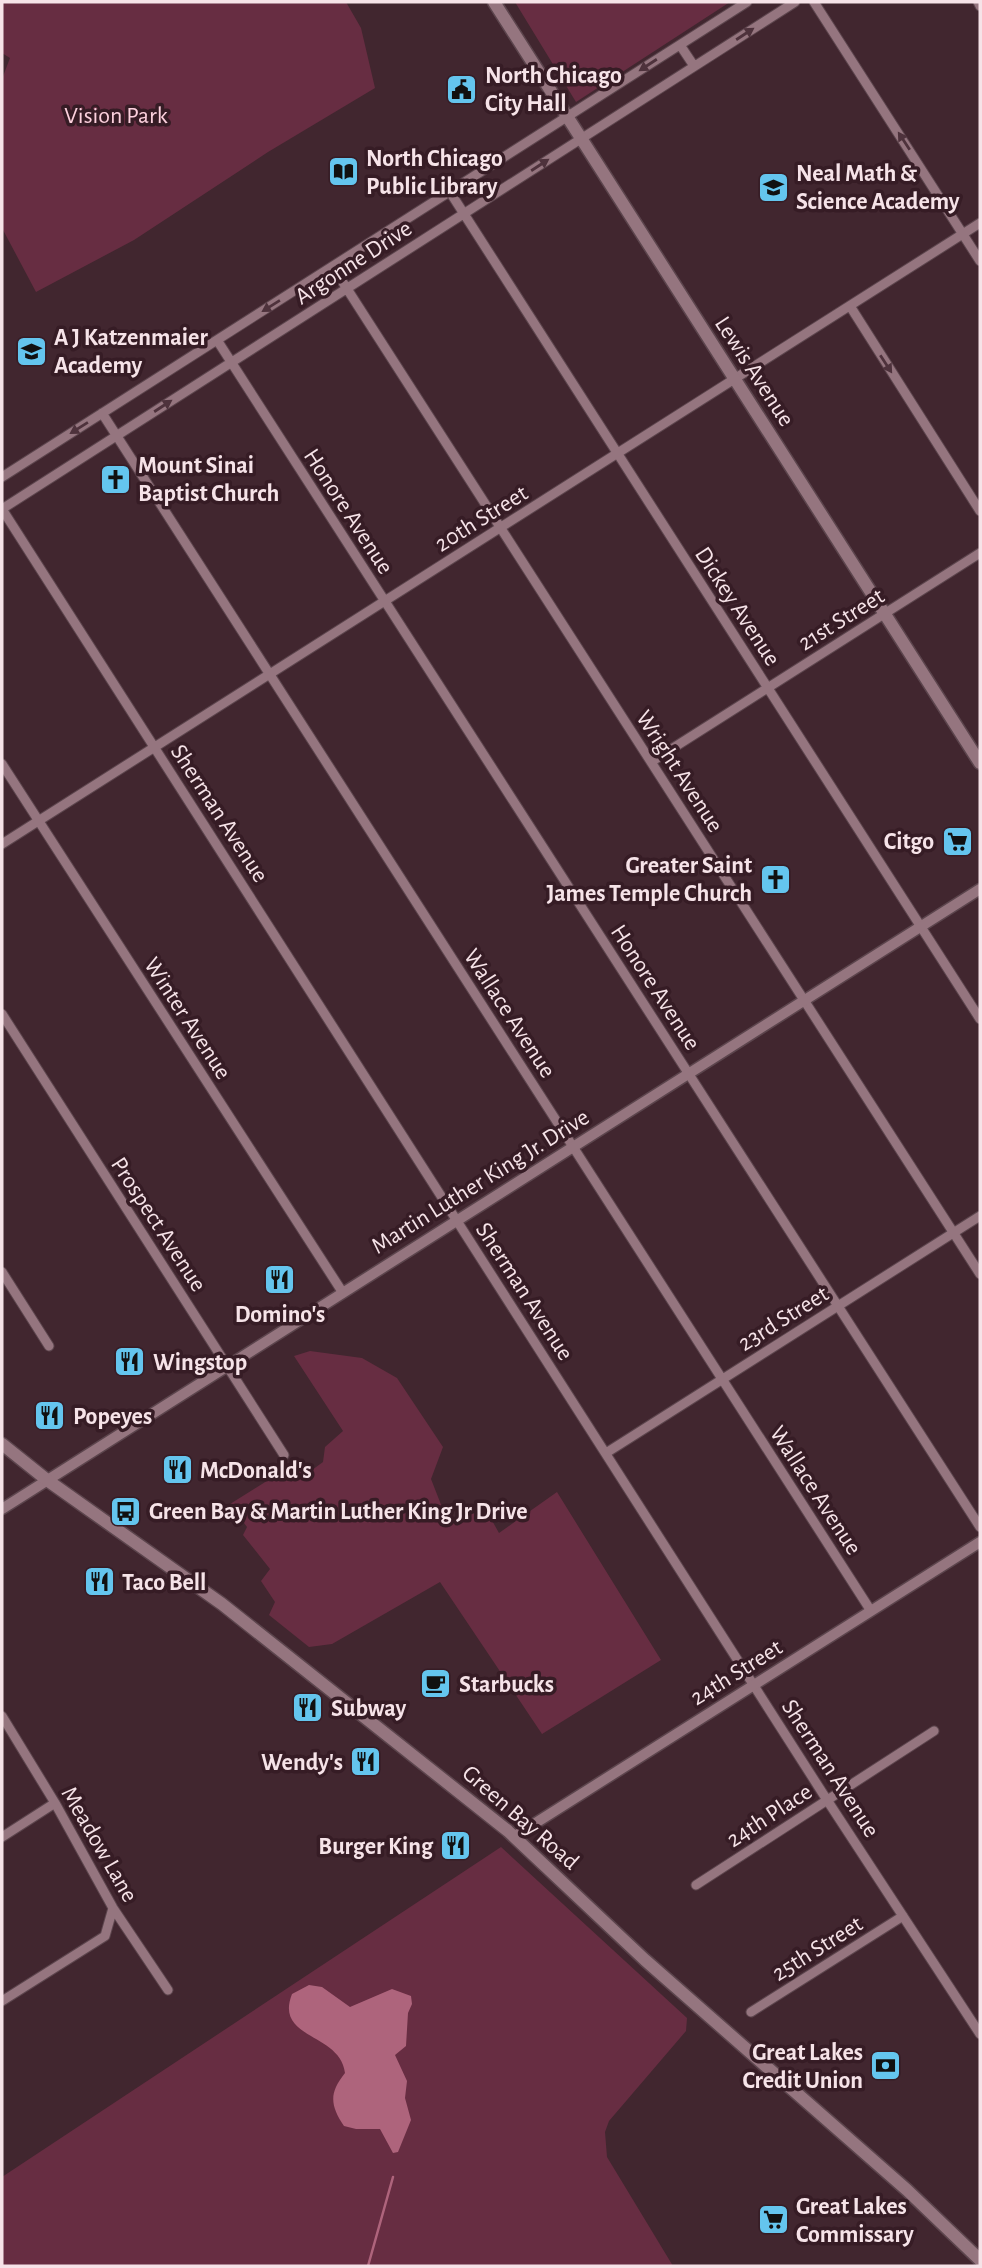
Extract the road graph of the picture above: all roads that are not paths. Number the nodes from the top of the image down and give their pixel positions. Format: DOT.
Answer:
graph roads {
  1 [pos="494,2"];
  2 [pos="747,2"];
  3 [pos="795,2"];
  4 [pos="814,2"];
  5 [pos="680,45"];
  6 [pos="694,66"];
  7 [pos="568,116"];
  8 [pos="582,138"];
  9 [pos="450,192"];
  10 [pos="464,214"];
  11 [pos="980,223"];
  12 [pos="963,234"];
  13 [pos="980,261"];
  14 [pos="333,267"];
  15 [pos="347,288"];
  16 [pos="850,306"];
  17 [pos="217,340"];
  18 [pos="231,362"];
  19 [pos="735,379"];
  20 [pos="102,413"];
  21 [pos="116,435"];
  22 [pos="618,453"];
  23 [pos="2,477"];
  24 [pos="2,509"];
  25 [pos="980,511"];
  26 [pos="501,528"];
  27 [pos="980,553"];
  28 [pos="385,601"];
  29 [pos="885,614"];
  30 [pos="270,674"];
  31 [pos="768,688"];
  32 [pos="155,747"];
  33 [pos="651,762"];
  34 [pos="980,763"];
  35 [pos="2,764"];
  36 [pos="39,821"];
  37 [pos="2,845"];
  38 [pos="980,889"];
  39 [pos="921,926"];
  40 [pos="804,1000"];
  41 [pos="2,1014"];
  42 [pos="980,1019"];
  43 [pos="688,1074"];
  44 [pos="573,1147"];
  45 [pos="980,1216"];
  46 [pos="457,1220"];
  47 [pos="954,1232"];
  48 [pos="2,1272"];
  49 [pos="980,1274"];
  50 [pos="342,1293"];
  51 [pos="838,1306"];
  52 [pos="49,1346"];
  53 [pos="227,1366"];
  54 [pos="722,1379"];
  55 [pos="2,1444"];
  56 [pos="606,1453"];
  57 [pos="284,1455"];
  58 [pos="47,1480"];
  59 [pos="2,1508"];
  60 [pos="980,1527"];
  61 [pos="980,1542"];
  62 [pos="871,1611"];
  63 [pos="755,1685"];
  64 [pos="2,1716"];
  65 [pos="934,1731"];
  66 [pos="827,1800"];
  67 [pos="55,1803"];
  68 [pos="515,1836"];
  69 [pos="2,1837"];
  70 [pos="696,1885"];
  71 [pos="113,1908"];
  72 [pos="903,1916"];
  73 [pos="168,1990"];
  74 [pos="2,2001"];
  75 [pos="751,2012"];
  76 [pos="980,2034"];
  77 [pos="980,2260"];
  1 -- 7 [label="main road, Lewis Avenue"];
  2 -- 5 [label="street, Argonne Drive"];
  6 -- 3 [label="street, Argonne Drive, one-way"];
  12 -- 4 [label="street, one-way"];
  5 -- 6 [label="street"];
  5 -- 7 [label="street, Argonne Drive, one-way"];
  6 -- 8 [label="street, Argonne Drive"];
  7 -- 8 [label="main road, Lewis Avenue"];
  7 -- 9 [label="street, Argonne Drive"];
  10 -- 8 [label="street, Argonne Drive, one-way"];
  8 -- 19 [label="main road, Lewis Avenue"];
  9 -- 10 [label="street, Dickey Avenue"];
  9 -- 14 [label="street, Argonne Drive"];
  10 -- 15 [label="street, Argonne Drive"];
  10 -- 22 [label="street, Dickey Avenue"];
  11 -- 12 [label="street, 20th Street"];
  12 -- 13 [label="street"];
  12 -- 16 [label="street, 20th Street"];
  14 -- 15 [label="street, Wright Avenue"];
  14 -- 17 [label="street, Argonne Drive, one-way"];
  15 -- 18 [label="street, Argonne Drive"];
  15 -- 26 [label="street, Wright Avenue"];
  16 -- 19 [label="street, 20th Street"];
  16 -- 25 [label="street, one-way"];
  17 -- 18 [label="street, Honore Avenue"];
  17 -- 20 [label="street, Argonne Drive"];
  21 -- 18 [label="street, Argonne Drive, one-way"];
  18 -- 28 [label="street, Honore Avenue"];
  19 -- 22 [label="street, 20th Street"];
  19 -- 29 [label="main road, Lewis Avenue"];
  20 -- 21 [label="street, Wallace Avenue"];
  20 -- 23 [label="street, Argonne Drive, one-way"];
  21 -- 24 [label="street, Argonne Drive"];
  21 -- 30 [label="street, Wallace Avenue"];
  22 -- 26 [label="street, 20th Street"];
  22 -- 31 [label="street, Dickey Avenue"];
  24 -- 32 [label="street, Sherman Avenue"];
  26 -- 28 [label="street, 20th Street"];
  26 -- 33 [label="street, Wright Avenue"];
  27 -- 29 [label="street, 21st Street"];
  28 -- 30 [label="street, 20th Street"];
  28 -- 43 [label="street, Honore Avenue"];
  29 -- 31 [label="street, 21st Street"];
  29 -- 34 [label="main road, Lewis Avenue"];
  30 -- 32 [label="street, 20th Street"];
  30 -- 44 [label="street, Wallace Avenue"];
  31 -- 33 [label="street, 21st Street"];
  31 -- 39 [label="street, Dickey Avenue"];
  32 -- 36 [label="street, 20th Street"];
  32 -- 46 [label="street, Sherman Avenue"];
  33 -- 40 [label="street, Wright Avenue"];
  35 -- 36 [label="street, Winter Avenue"];
  36 -- 37 [label="street, 20th Street"];
  36 -- 50 [label="street, Winter Avenue"];
  38 -- 39 [label="street, Martin Luther King Jr. Drive"];
  39 -- 40 [label="street, Martin Luther King Jr. Drive"];
  39 -- 42 [label="street, Dickey Avenue"];
  40 -- 43 [label="street, Martin Luther King Jr. Drive"];
  40 -- 47 [label="street, Wright Avenue"];
  41 -- 53 [label="street, Prospect Avenue"];
  43 -- 44 [label="street, Martin Luther King Jr. Drive"];
  43 -- 51 [label="street, Honore Avenue"];
  44 -- 46 [label="street, Martin Luther King Jr. Drive"];
  44 -- 54 [label="street, Wallace Avenue"];
  45 -- 47 [label="street, 23rd Street"];
  46 -- 50 [label="street, Martin Luther King Jr. Drive"];
  46 -- 56 [label="street, Sherman Avenue"];
  47 -- 49 [label="street, Wright Avenue"];
  47 -- 51 [label="street, 23rd Street"];
  48 -- 52 [label="street"];
  50 -- 53 [label="street, Martin Luther King Jr. Drive"];
  51 -- 54 [label="street, 23rd Street"];
  51 -- 60 [label="street, Honore Avenue"];
  53 -- 57 [label="street, Prospect Avenue"];
  53 -- 58 [label="street, Martin Luther King Jr. Drive"];
  54 -- 56 [label="street, 23rd Street"];
  54 -- 62 [label="street, Wallace Avenue"];
  55 -- 58 [label="main road, Green Bay Road"];
  56 -- 63 [label="street, Sherman Avenue"];
  58 -- 59 [label="street, Martin Luther King Jr. Drive"];
  58 -- 68 [label="main road, Green Bay Road"];
  61 -- 62 [label="street, 24th Street"];
  62 -- 63 [label="street, 24th Street"];
  63 -- 66 [label="street, Sherman Avenue"];
  63 -- 68 [label="street, 24th Street"];
  64 -- 67 [label="street, Meadow Lane"];
  65 -- 66 [label="street, 24th Place"];
  66 -- 70 [label="street, 24th Place"];
  66 -- 72 [label="street, Sherman Avenue"];
  67 -- 69 [label="street"];
  67 -- 71 [label="street, Meadow Lane"];
  68 -- 77 [label="main road, Green Bay Road"];
  71 -- 73 [label="street, Meadow Lane"];
  71 -- 74 [label="street"];
  72 -- 75 [label="street, 25th Street"];
  72 -- 76 [label="street, Sherman Avenue"];
}
